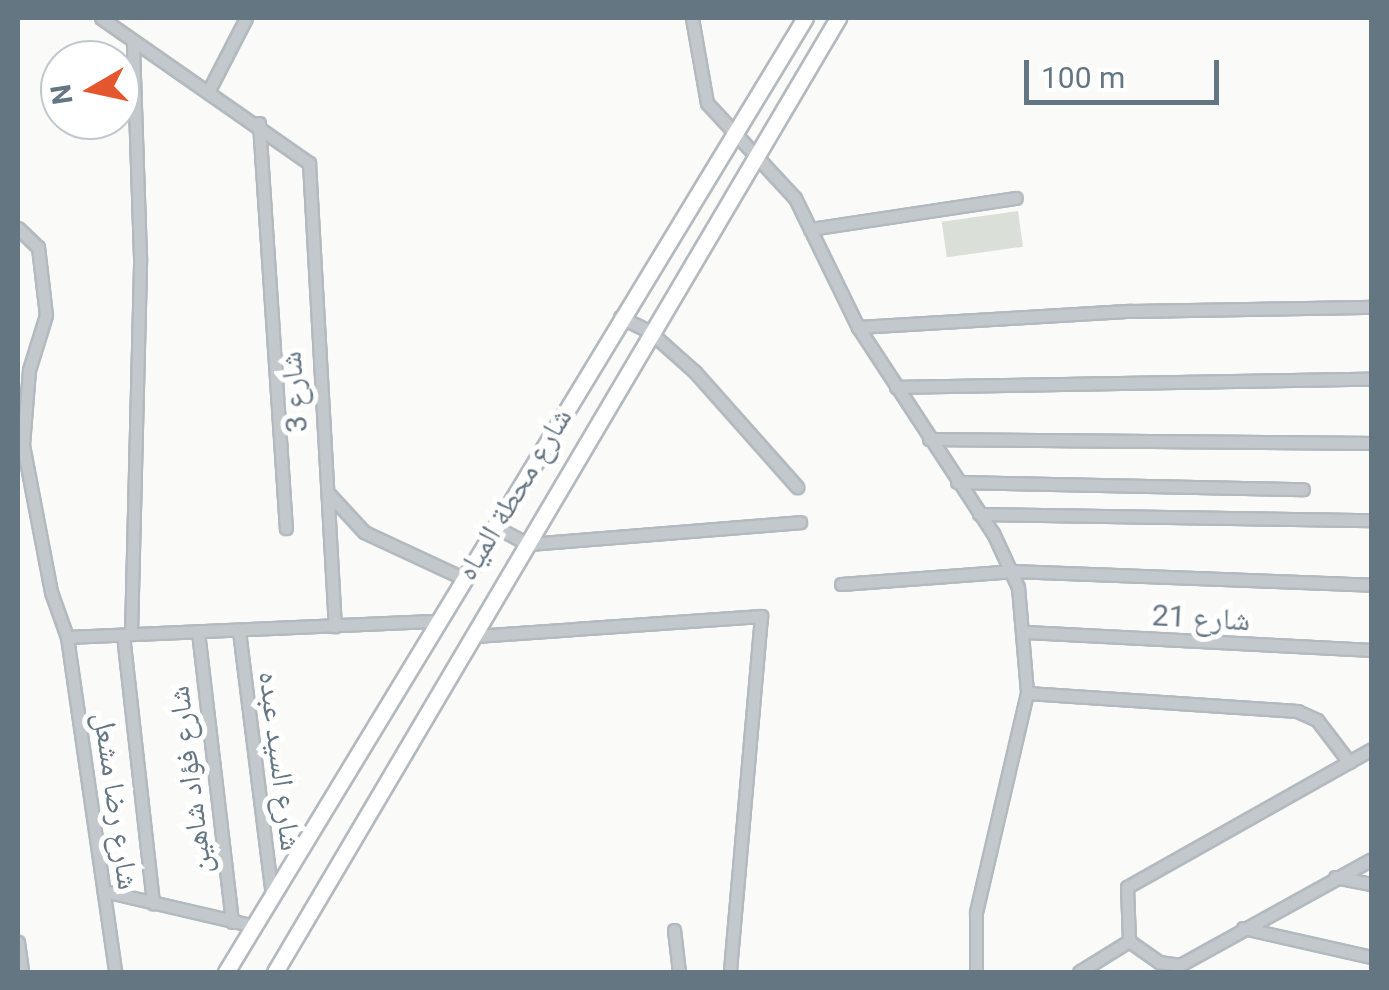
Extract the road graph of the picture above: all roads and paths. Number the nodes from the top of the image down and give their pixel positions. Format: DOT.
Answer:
graph roads {
  1 [pos="101,18"];
  2 [pos="246,18"];
  3 [pos="692,18"];
  4 [pos="806,18"];
  5 [pos="838,18"];
  6 [pos="129,40"];
  7 [pos="140,47"];
  8 [pos="210,90"];
  9 [pos="259,123"];
  10 [pos="733,132"];
  11 [pos="136,140"];
  12 [pos="757,152"];
  13 [pos="1016,198"];
  14 [pos="689,205"];
  15 [pos="715,222"];
  16 [pos="18,228"];
  17 [pos="810,229"];
  18 [pos="1372,308"];
  19 [pos="620,318"];
  20 [pos="858,327"];
  21 [pos="649,332"];
  22 [pos="1372,380"];
  23 [pos="896,387"];
  24 [pos="929,438"];
  25 [pos="1372,442"];
  26 [pos="326,478"];
  27 [pos="957,482"];
  28 [pos="797,487"];
  29 [pos="1303,489"];
  30 [pos="979,514"];
  31 [pos="1372,520"];
  32 [pos="800,522"];
  33 [pos="494,526"];
  34 [pos="286,528"];
  35 [pos="528,544"];
  36 [pos="1012,571"];
  37 [pos="463,578"];
  38 [pos="841,584"];
  39 [pos="1372,585"];
  40 [pos="438,621"];
  41 [pos="335,626"];
  42 [pos="239,631"];
  43 [pos="198,632"];
  44 [pos="1027,632"];
  45 [pos="127,634"];
  46 [pos="475,636"];
  47 [pos="67,637"];
  48 [pos="1372,650"];
  49 [pos="1027,694"];
  50 [pos="1372,749"];
  51 [pos="1348,762"];
  52 [pos="1372,858"];
  53 [pos="1335,878"];
  54 [pos="1372,884"];
  55 [pos="104,891"];
  56 [pos="272,897"];
  57 [pos="153,903"];
  58 [pos="232,922"];
  59 [pos="254,926"];
  60 [pos="1243,928"];
  61 [pos="674,930"];
  62 [pos="1128,941"];
  63 [pos="18,942"];
  64 [pos="1372,957"];
  65 [pos="24,971"];
  66 [pos="116,972"];
  67 [pos="226,972"];
  68 [pos="276,972"];
  69 [pos="678,972"];
  70 [pos="730,972"];
  71 [pos="976,972"];
  72 [pos="1079,972"];
  1 -- 6 [label="street"];
  2 -- 8 [label="street"];
  3 -- 10 [label="street"];
  4 -- 10 [label="street, شارع محطة المياه"];
  5 -- 12 [label="street, شارع محطة المياه"];
  7 -- 8 [label="street"];
  8 -- 9 [label="street"];
  9 -- 26 [label="street, شارع 3"];
  9 -- 34 [label="street"];
  10 -- 12 [label="street"];
  10 -- 14 [label="street, شارع محطة المياه"];
  11 -- 45 [label="street"];
  12 -- 15 [label="street, شارع محطة المياه"];
  12 -- 17 [label="street"];
  13 -- 17 [label="street"];
  14 -- 15 [label="street"];
  14 -- 19 [label="street, شارع محطة المياه"];
  15 -- 21 [label="street, شارع محطة المياه"];
  16 -- 47 [label="street, شارع رضا مشعل"];
  17 -- 20 [label="street"];
  18 -- 20 [label="street"];
  19 -- 21 [label="street"];
  19 -- 33 [label="street, شارع محطة المياه"];
  20 -- 23 [label="street"];
  21 -- 28 [label="street"];
  21 -- 35 [label="street, شارع محطة المياه"];
  22 -- 23 [label="street"];
  23 -- 24 [label="street"];
  24 -- 25 [label="street"];
  24 -- 27 [label="street"];
  26 -- 37 [label="street"];
  26 -- 41 [label="street, شارع 3"];
  27 -- 29 [label="street"];
  27 -- 30 [label="street"];
  30 -- 31 [label="street"];
  30 -- 36 [label="street"];
  32 -- 35 [label="street"];
  33 -- 35 [label="street"];
  33 -- 37 [label="street, شارع محطة المياه"];
  35 -- 46 [label="street, شارع محطة المياه"];
  36 -- 38 [label="street"];
  36 -- 39 [label="street"];
  36 -- 44 [label="street"];
  37 -- 40 [label="street, شارع محطة المياه"];
  40 -- 41 [label="street"];
  40 -- 56 [label="street, شارع محطة المياه"];
  41 -- 42 [label="street"];
  42 -- 43 [label="street"];
  42 -- 56 [label="street, شارع السيد عبده"];
  43 -- 45 [label="street"];
  43 -- 58 [label="street, شارع فؤاد شاهين"];
  44 -- 48 [label="street, شارع 21"];
  44 -- 49 [label="street"];
  45 -- 47 [label="street"];
  45 -- 57 [label="street"];
  46 -- 68 [label="street, شارع محطة المياه"];
  46 -- 70 [label="street"];
  47 -- 55 [label="street, شارع رضا مشعل"];
  49 -- 51 [label="street"];
  49 -- 71 [label="street"];
  50 -- 51 [label="street"];
  51 -- 62 [label="street"];
  52 -- 53 [label="street"];
  53 -- 54 [label="street"];
  53 -- 60 [label="street"];
  55 -- 57 [label="street"];
  55 -- 66 [label="street, شارع رضا مشعل"];
  56 -- 59 [label="street, شارع محطة المياه"];
  57 -- 58 [label="street"];
  58 -- 59 [label="street"];
  59 -- 67 [label="street, شارع محطة المياه"];
  60 -- 62 [label="street"];
  60 -- 64 [label="street"];
  61 -- 69 [label="street"];
  62 -- 72 [label="street"];
  63 -- 65 [label="street"];
}
